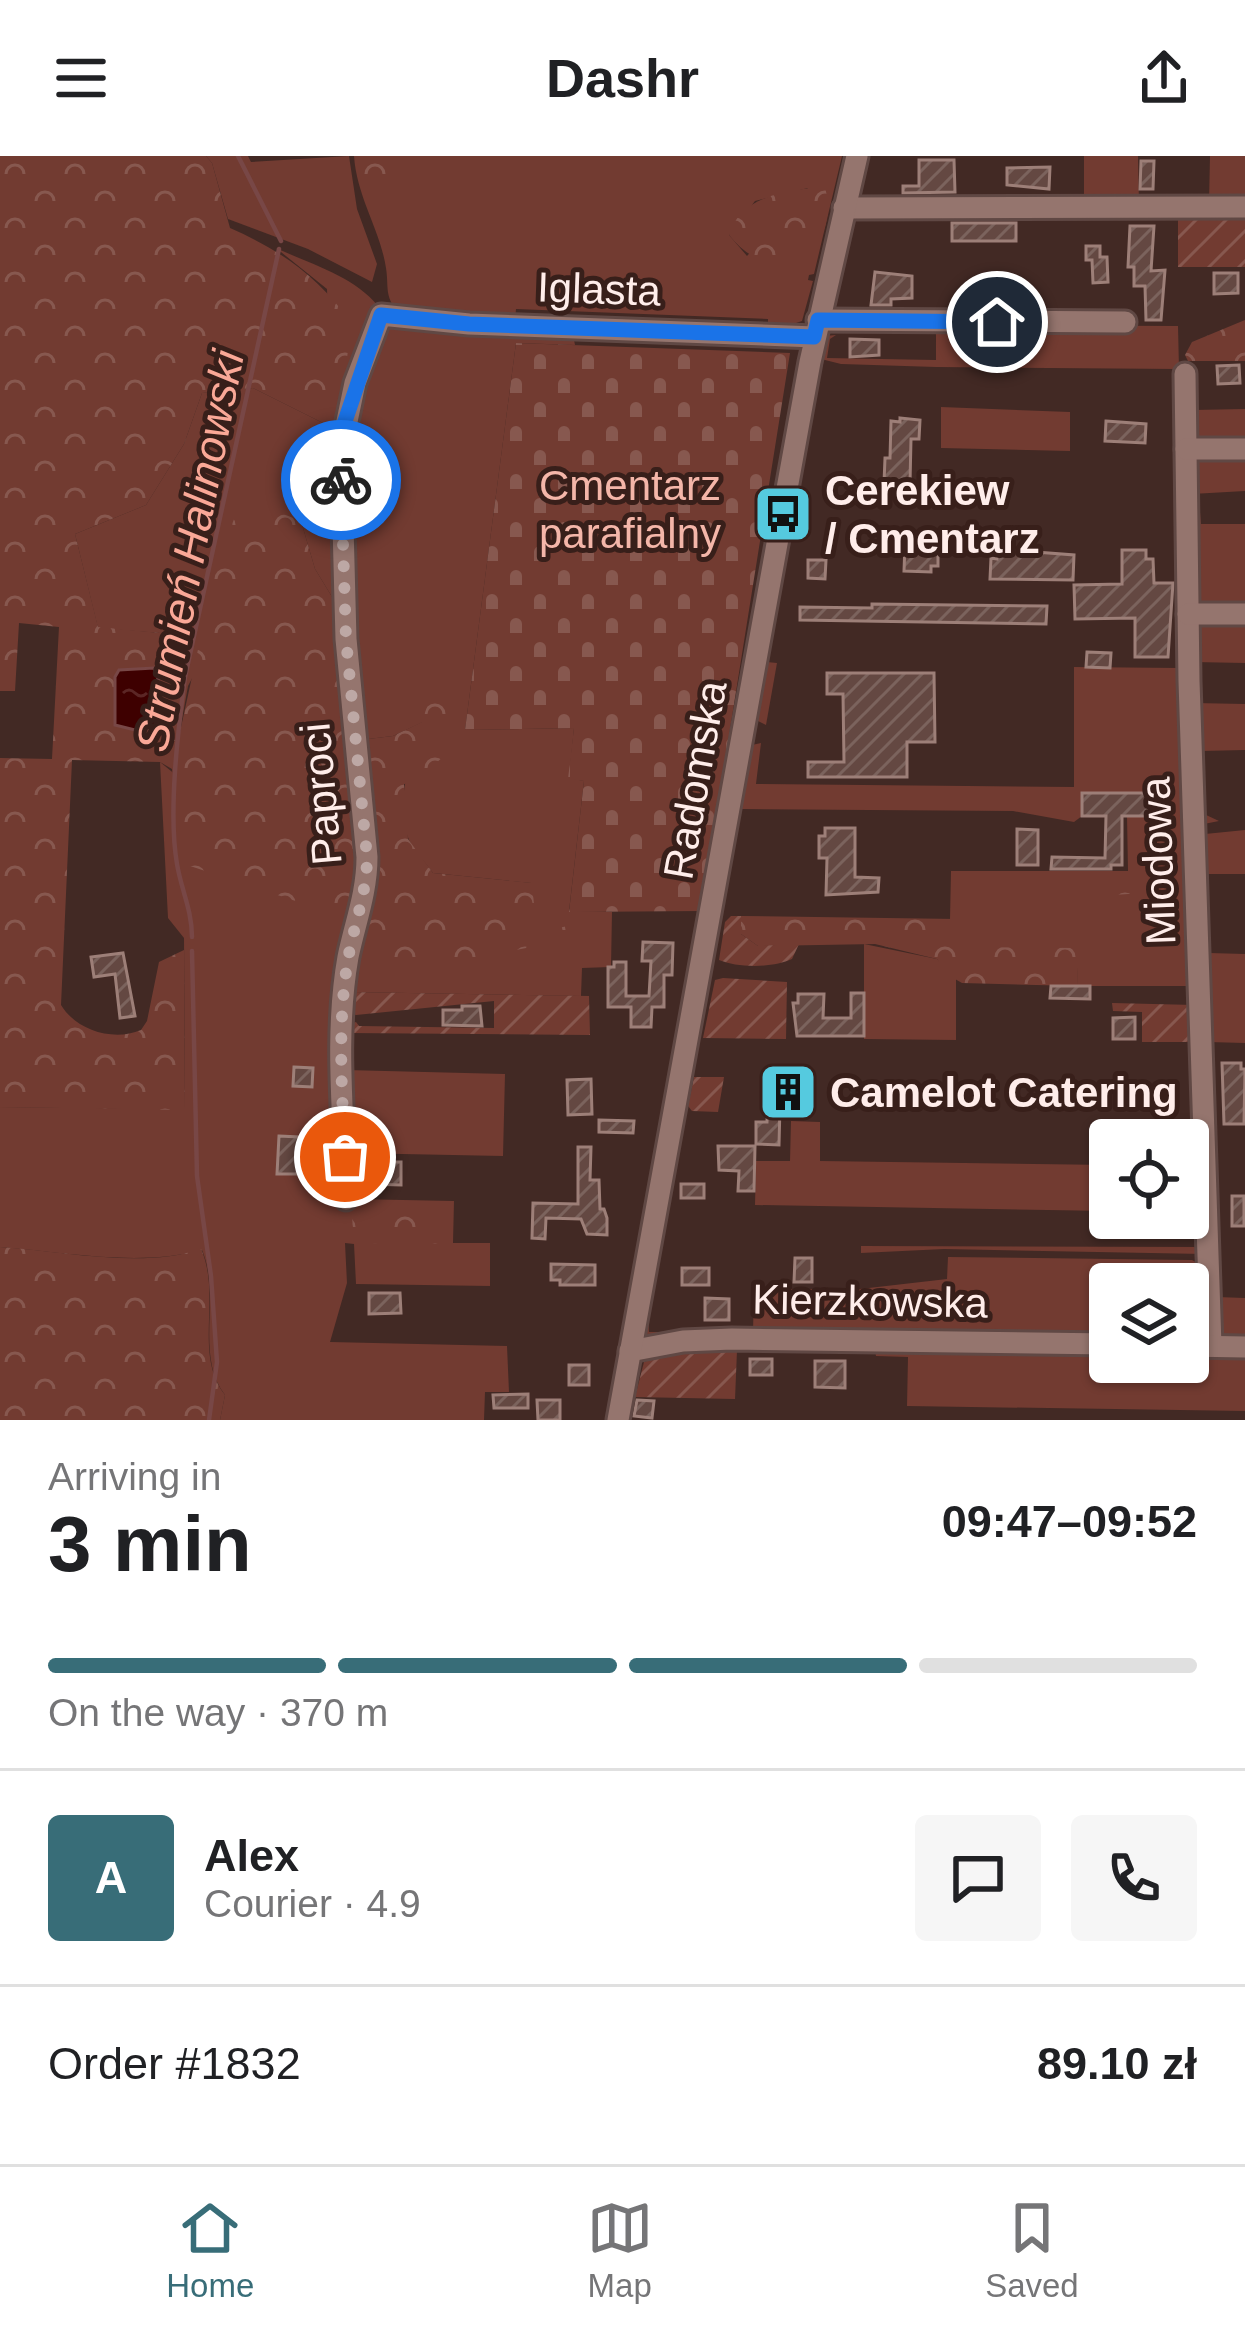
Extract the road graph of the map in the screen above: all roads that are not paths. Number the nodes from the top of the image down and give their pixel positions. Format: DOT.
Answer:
graph roads {
  1 [pos="857,156"];
  2 [pos="1245,207"];
  3 [pos="844,208"];
  4 [pos="381,315"];
  5 [pos="1125,322"];
  6 [pos="816,329"];
  7 [pos="1185,374"];
  8 [pos="1186,448"];
  9 [pos="1245,448"];
  10 [pos="1188,614"];
  11 [pos="1245,614"];
  12 [pos="346,1199"];
  13 [pos="1199,1263"];
  14 [pos="1089,1344"];
  15 [pos="1209,1346"];
  16 [pos="1245,1347"];
  17 [pos="630,1351"];
  18 [pos="618,1420"];
  1 -- 3 [label="street, Radomska"];
  2 -- 3 [label="street"];
  3 -- 6 [label="street, Radomska"];
  4 -- 6 [label="street, Iglasta"];
  4 -- 12 [label="street, Paproci"];
  5 -- 6 [label="street, Iglasta"];
  6 -- 17 [label="street, Radomska"];
  7 -- 8 [label="street, Miodowa"];
  8 -- 9 [label="street"];
  8 -- 10 [label="street, Miodowa"];
  10 -- 11 [label="street"];
  10 -- 13 [label="street, Miodowa"];
  14 -- 17 [label="street, Kierzkowska"];
  15 -- 16 [label="street"];
  17 -- 18 [label="street, Radomska"];
}
